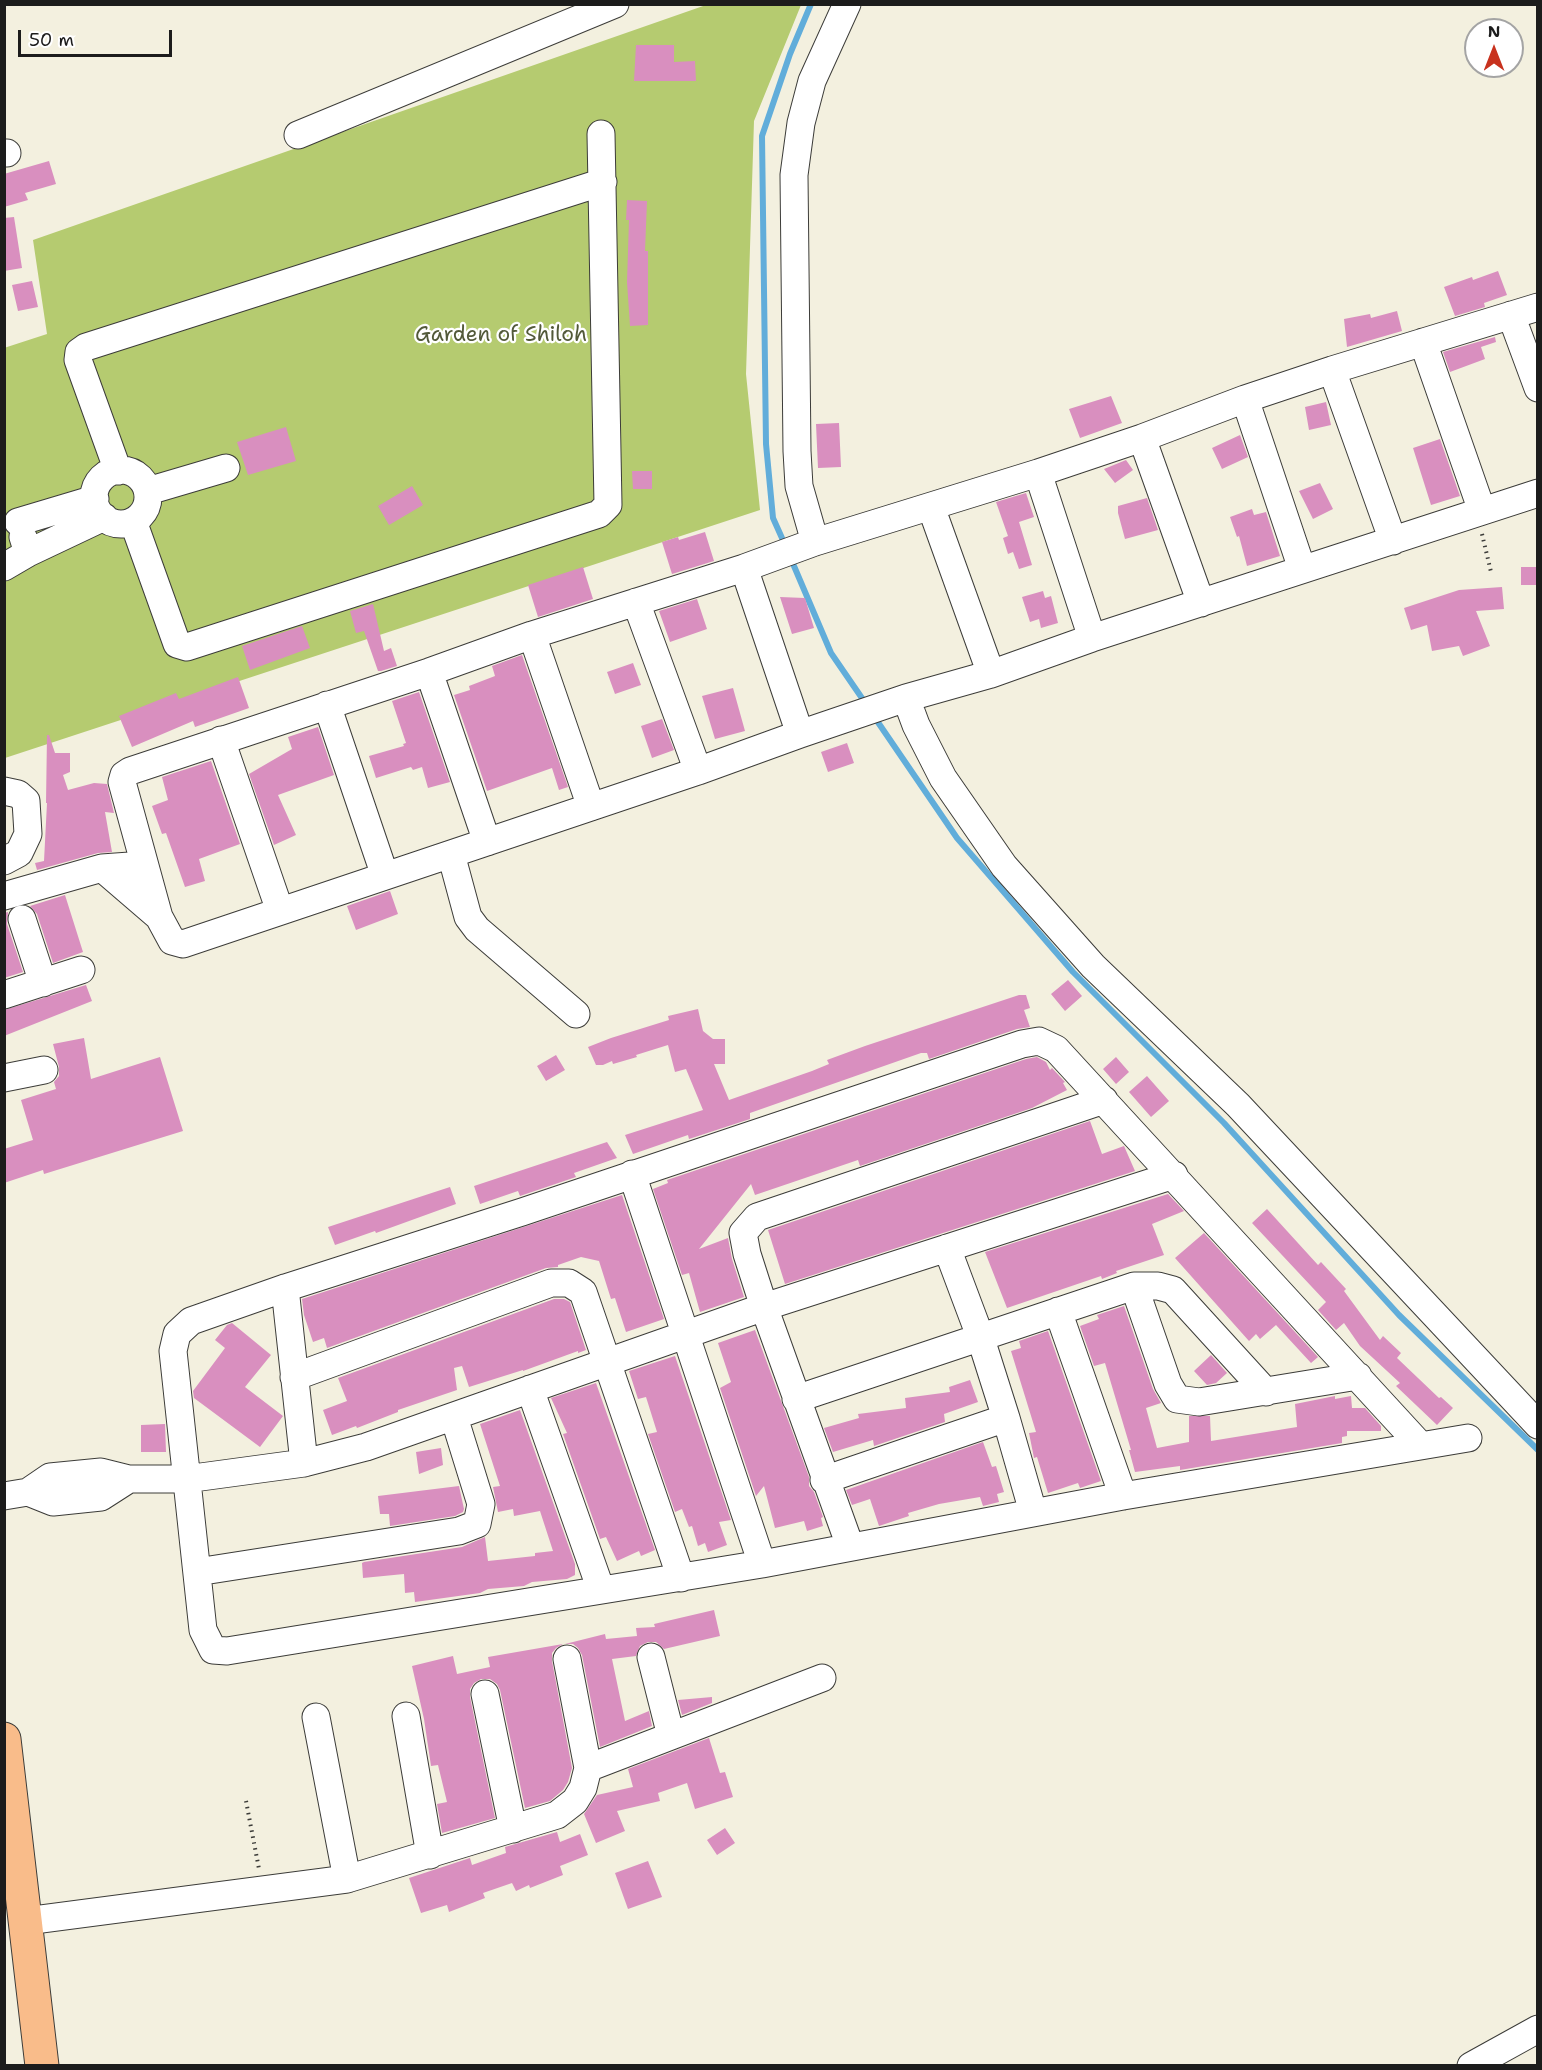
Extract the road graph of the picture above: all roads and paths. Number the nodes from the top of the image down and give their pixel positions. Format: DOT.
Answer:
graph roads {
  1 [pos="615,4"];
  2 [pos="847,4"];
  3 [pos="601,134"];
  4 [pos="298,135"];
  5 [pos="603,182"];
  6 [pos="1538,307"];
  7 [pos="1511,315"];
  8 [pos="1423,342"];
  9 [pos="1332,370"];
  10 [pos="1538,388"];
  11 [pos="1245,399"];
  12 [pos="1142,438"];
  13 [pos="226,468"];
  14 [pos="118,471"];
  15 [pos="1038,473"];
  16 [pos="148,491"];
  17 [pos="1538,494"];
  18 [pos="931,507"];
  19 [pos="99,508"];
  20 [pos="1478,512"];
  21 [pos="133,521"];
  22 [pos="11,522"];
  23 [pos="1393,541"];
  24 [pos="815,542"];
  25 [pos="28,553"];
  26 [pos="4,567"];
  27 [pos="744,568"];
  28 [pos="1302,569"];
  29 [pos="1491,572"];
  30 [pos="636,602"];
  31 [pos="1201,603"];
  32 [pos="532,635"];
  33 [pos="1092,638"];
  34 [pos="429,672"];
  35 [pos="991,674"];
  36 [pos="906,698"];
  37 [pos="327,705"];
  38 [pos="800,734"];
  39 [pos="221,740"];
  40 [pos="698,771"];
  41 [pos="4,790"];
  42 [pos="591,807"];
  43 [pos="488,842"];
  44 [pos="451,854"];
  45 [pos="4,861"];
  46 [pos="144,865"];
  47 [pos="102,868"];
  48 [pos="385,876"];
  49 [pos="4,896"];
  50 [pos="280,911"];
  51 [pos="159,917"];
  52 [pos="22,919"];
  53 [pos="81,970"];
  54 [pos="43,982"];
  55 [pos="4,994"];
  56 [pos="576,1014"];
  57 [pos="44,1070"];
  58 [pos="4,1078"];
  59 [pos="1104,1100"];
  60 [pos="632,1174"];
  61 [pos="1174,1175"];
  62 [pos="947,1248"];
  63 [pos="1134,1286"];
  64 [pos="285,1288"];
  65 [pos="764,1307"];
  66 [pos="1058,1311"];
  67 [pos="684,1334"];
  68 [pos="980,1336"];
  69 [pos="608,1361"];
  70 [pos="1358,1376"];
  71 [pos="294,1377"];
  72 [pos="530,1389"];
  73 [pos="1266,1392"];
  74 [pos="796,1399"];
  75 [pos="454,1417"];
  76 [pos="1006,1418"];
  77 [pos="1538,1425"];
  78 [pos="1468,1438"];
  79 [pos="1420,1445"];
  80 [pos="304,1463"];
  81 [pos="186,1479"];
  82 [pos="824,1480"];
  83 [pos="16,1494"];
  84 [pos="1123,1496"];
  85 [pos="1033,1512"];
  86 [pos="850,1546"];
  87 [pos="762,1564"];
  88 [pos="197,1572"];
  89 [pos="681,1578"];
  90 [pos="601,1590"];
  91 [pos="651,1657"];
  92 [pos="567,1659"];
  93 [pos="822,1678"];
  94 [pos="484,1694"];
  95 [pos="406,1716"];
  96 [pos="316,1717"];
  97 [pos="671,1736"];
  98 [pos="4,1739"];
  99 [pos="588,1768"];
  100 [pos="246,1801"];
  101 [pos="513,1829"];
  102 [pos="430,1855"];
  103 [pos="347,1879"];
  104 [pos="263,1890"];
  105 [pos="26,1921"];
  106 [pos="1538,2029"];
  107 [pos="1500,2057"];
  108 [pos="42,2066"];
  109 [pos="1471,2066"];
  1 -- 4 [label="street"];
  2 -- 24 [label="street"];
  3 -- 5 [label="street"];
  5 -- 14 [label="street"];
  5 -- 21 [label="street"];
  6 -- 7 [label="street"];
  7 -- 8 [label="street"];
  7 -- 10 [label="street"];
  8 -- 9 [label="street"];
  8 -- 20 [label="street"];
  9 -- 11 [label="street"];
  9 -- 23 [label="street"];
  11 -- 12 [label="street"];
  11 -- 28 [label="street"];
  12 -- 15 [label="street"];
  12 -- 31 [label="street"];
  13 -- 16 [label="street"];
  14 -- 16 [label="street"];
  14 -- 19 [label="street"];
  15 -- 18 [label="street"];
  15 -- 33 [label="street"];
  16 -- 21 [label="street"];
  17 -- 20 [label="street"];
  18 -- 24 [label="street"];
  18 -- 35 [label="street"];
  19 -- 21 [label="street"];
  19 -- 22 [label="street"];
  19 -- 25 [label="street"];
  20 -- 23 [label="street"];
  20 -- 29 [label="path"];
  22 -- 25 [label="street"];
  23 -- 28 [label="street"];
  24 -- 27 [label="street"];
  25 -- 26 [label="street"];
  27 -- 30 [label="street"];
  27 -- 38 [label="street"];
  28 -- 31 [label="street"];
  30 -- 32 [label="street"];
  30 -- 40 [label="street"];
  31 -- 33 [label="street"];
  32 -- 34 [label="street"];
  32 -- 42 [label="street"];
  33 -- 35 [label="street"];
  34 -- 37 [label="street"];
  34 -- 43 [label="street"];
  35 -- 36 [label="street"];
  36 -- 38 [label="street"];
  36 -- 77 [label="street"];
  37 -- 39 [label="street"];
  37 -- 48 [label="street"];
  38 -- 40 [label="street"];
  39 -- 46 [label="street"];
  39 -- 50 [label="street"];
  40 -- 42 [label="street"];
  41 -- 45 [label="street"];
  42 -- 43 [label="street"];
  43 -- 44 [label="street"];
  44 -- 48 [label="street"];
  44 -- 56 [label="street"];
  46 -- 47 [label="street"];
  46 -- 51 [label="street"];
  47 -- 49 [label="street"];
  47 -- 51 [label="street"];
  48 -- 50 [label="street"];
  50 -- 51 [label="street"];
  52 -- 54 [label="street"];
  53 -- 54 [label="street"];
  54 -- 55 [label="street"];
  57 -- 58 [label="street"];
  59 -- 60 [label="street"];
  59 -- 61 [label="street"];
  59 -- 65 [label="street"];
  60 -- 64 [label="street"];
  60 -- 67 [label="street"];
  61 -- 62 [label="street"];
  61 -- 70 [label="street"];
  62 -- 65 [label="street"];
  62 -- 68 [label="street"];
  63 -- 66 [label="street"];
  63 -- 73 [label="street"];
  63 -- 73 [label="street"];
  64 -- 71 [label="street"];
  64 -- 81 [label="street"];
  65 -- 67 [label="street"];
  65 -- 74 [label="street"];
  66 -- 68 [label="street"];
  66 -- 84 [label="street"];
  67 -- 69 [label="street"];
  67 -- 87 [label="street"];
  68 -- 74 [label="street"];
  68 -- 76 [label="street"];
  69 -- 71 [label="street"];
  69 -- 72 [label="street"];
  69 -- 89 [label="street"];
  70 -- 73 [label="street"];
  70 -- 79 [label="street"];
  71 -- 80 [label="street"];
  72 -- 75 [label="street"];
  72 -- 90 [label="street"];
  74 -- 82 [label="street"];
  75 -- 80 [label="street"];
  75 -- 88 [label="street"];
  76 -- 82 [label="street"];
  76 -- 85 [label="street"];
  78 -- 79 [label="street"];
  79 -- 84 [label="street"];
  80 -- 81 [label="street"];
  81 -- 83 [label="street"];
  81 -- 88 [label="street"];
  82 -- 86 [label="street"];
  84 -- 85 [label="street"];
  85 -- 86 [label="street"];
  86 -- 87 [label="street"];
  87 -- 89 [label="street"];
  88 -- 90 [label="street"];
  89 -- 90 [label="street"];
  91 -- 97 [label="street"];
  92 -- 99 [label="street"];
  93 -- 97 [label="street"];
  94 -- 101 [label="street"];
  95 -- 102 [label="street"];
  96 -- 103 [label="street"];
  97 -- 99 [label="street"];
  98 -- 105 [label="highway"];
  99 -- 101 [label="street"];
  100 -- 104 [label="path"];
  101 -- 102 [label="street"];
  102 -- 103 [label="street"];
  103 -- 104 [label="street"];
  104 -- 105 [label="street"];
  105 -- 108 [label="highway"];
  106 -- 107 [label="street"];
  107 -- 109 [label="street"];
}
